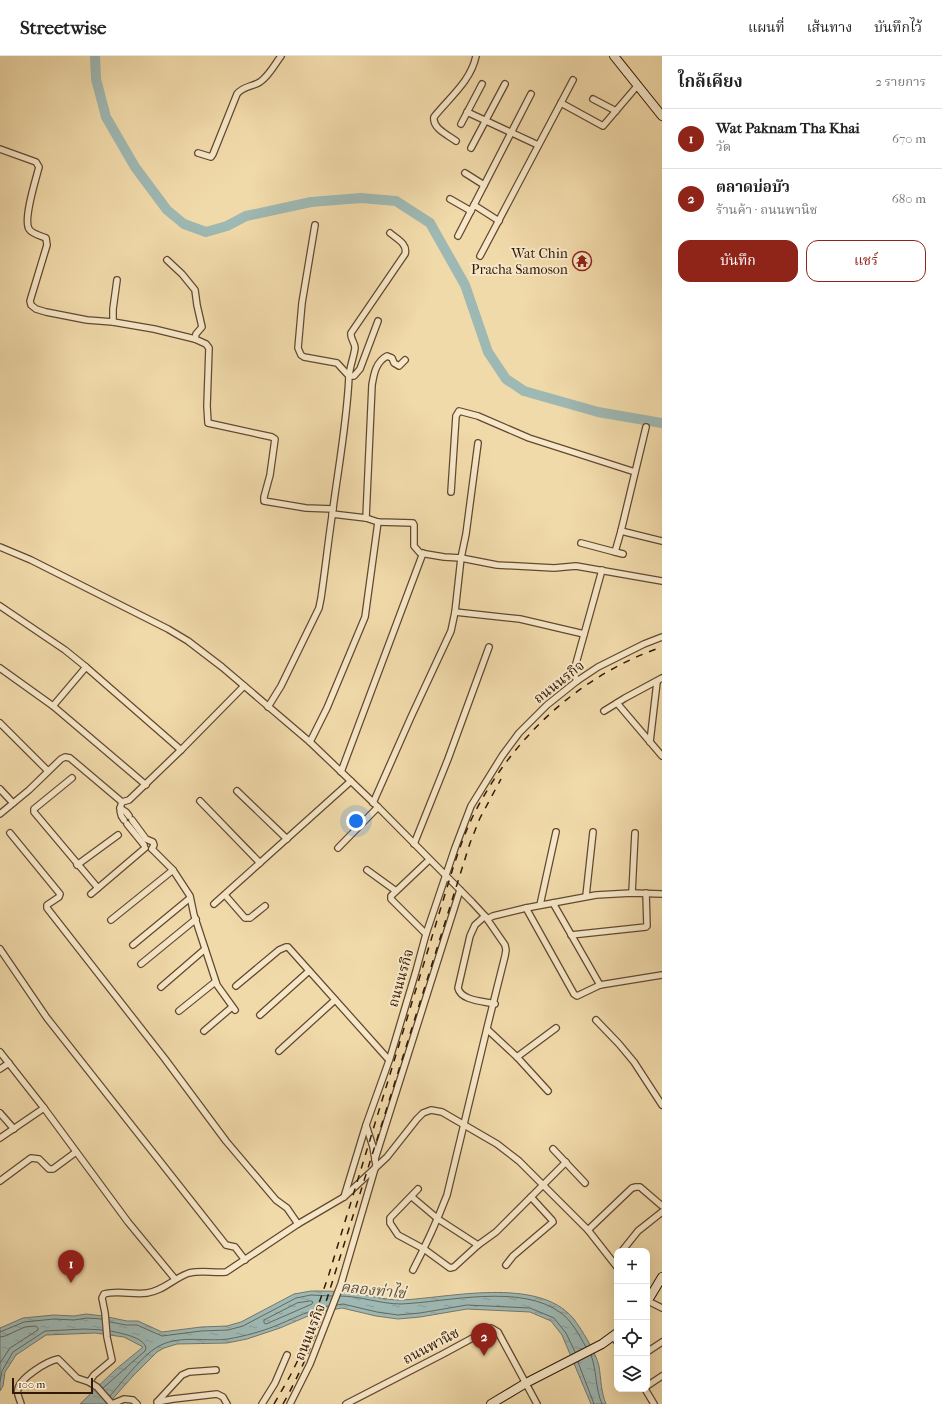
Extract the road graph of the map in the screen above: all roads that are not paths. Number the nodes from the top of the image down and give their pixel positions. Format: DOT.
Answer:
graph roads {
  1 [pos="281,56"];
  2 [pos="476,56"];
  3 [pos="614,56"];
  4 [pos="572,80"];
  5 [pos="482,84"];
  6 [pos="505,84"];
  7 [pos="638,84"];
  8 [pos="531,94"];
  9 [pos="593,99"];
  10 [pos="561,103"];
  11 [pos="616,111"];
  12 [pos="467,112"];
  13 [pos="662,116"];
  14 [pos="486,121"];
  15 [pos="461,124"];
  16 [pos="511,133"];
  17 [pos="456,141"];
  18 [pos="538,145"];
  19 [pos="471,148"];
  20 [pos="0,149"];
  21 [pos="198,153"];
  22 [pos="465,173"];
  23 [pos="484,185"];
  24 [pos="450,199"];
  25 [pos="472,208"];
  26 [pos="499,221"];
  27 [pos="315,225"];
  28 [pos="390,233"];
  29 [pos="458,236"];
  30 [pos="480,256"];
  31 [pos="167,260"];
  32 [pos="117,280"];
  33 [pos="378,321"];
  34 [pos="113,322"];
  35 [pos="195,339"];
  36 [pos="405,360"];
  37 [pos="348,376"];
  38 [pos="646,427"];
  39 [pos="478,443"];
  40 [pos="635,472"];
  41 [pos="451,492"];
  42 [pos="332,511"];
  43 [pos="366,518"];
  44 [pos="378,522"];
  45 [pos="621,531"];
  46 [pos="662,541"];
  47 [pos="581,543"];
  48 [pos="0,547"];
  49 [pos="615,552"];
  50 [pos="423,553"];
  51 [pos="623,554"];
  52 [pos="461,558"];
  53 [pos="602,570"];
  54 [pos="662,581"];
  55 [pos="0,606"];
  56 [pos="455,612"];
  57 [pos="584,634"];
  58 [pos="662,637"];
  59 [pos="489,647"];
  60 [pos="86,667"];
  61 [pos="0,668"];
  62 [pos="659,680"];
  63 [pos="577,681"];
  64 [pos="244,686"];
  65 [pos="617,703"];
  66 [pos="53,706"];
  67 [pos="268,707"];
  68 [pos="604,711"];
  69 [pos="0,723"];
  70 [pos="310,742"];
  71 [pos="650,742"];
  72 [pos="181,750"];
  73 [pos="662,756"];
  74 [pos="48,771"];
  75 [pos="341,772"];
  76 [pos="72,778"];
  77 [pos="351,781"];
  78 [pos="146,785"];
  79 [pos="0,789"];
  80 [pos="237,791"];
  81 [pos="200,801"];
  82 [pos="13,803"];
  83 [pos="373,803"];
  84 [pos="121,805"];
  85 [pos="378,808"];
  86 [pos="0,814"];
  87 [pos="556,832"];
  88 [pos="593,832"];
  89 [pos="10,833"];
  90 [pos="635,833"];
  91 [pos="118,836"];
  92 [pos="287,839"];
  93 [pos="146,844"];
  94 [pos="414,844"];
  95 [pos="338,848"];
  96 [pos="152,849"];
  97 [pos="429,860"];
  98 [pos="260,863"];
  99 [pos="77,865"];
  100 [pos="173,870"];
  101 [pos="367,870"];
  102 [pos="446,876"];
  103 [pos="98,888"];
  104 [pos="460,890"];
  105 [pos="396,891"];
  106 [pos="632,893"];
  107 [pos="91,894"];
  108 [pos="224,894"];
  109 [pos="646,894"];
  110 [pos="662,894"];
  111 [pos="586,896"];
  112 [pos="190,898"];
  113 [pos="553,903"];
  114 [pos="214,904"];
  115 [pos="540,905"];
  116 [pos="265,906"];
  117 [pos="526,908"];
  118 [pos="486,918"];
  119 [pos="111,920"];
  120 [pos="196,920"];
  121 [pos="426,934"];
  122 [pos="571,935"];
  123 [pos="133,944"];
  124 [pos="0,949"];
  125 [pos="205,949"];
  126 [pos="141,964"];
  127 [pos="309,972"];
  128 [pos="662,975"];
  129 [pos="215,982"];
  130 [pos="600,985"];
  131 [pos="236,986"];
  132 [pos="161,988"];
  133 [pos="335,1000"];
  134 [pos="494,1004"];
  135 [pos="179,1011"];
  136 [pos="260,1015"];
  137 [pos="596,1020"];
  138 [pos="556,1028"];
  139 [pos="488,1030"];
  140 [pos="204,1031"];
  141 [pos="0,1052"];
  142 [pos="279,1052"];
  143 [pos="517,1057"];
  144 [pos="389,1060"];
  145 [pos="9,1063"];
  146 [pos="0,1069"];
  147 [pos="548,1091"];
  148 [pos="662,1105"];
  149 [pos="44,1108"];
  150 [pos="0,1113"];
  151 [pos="366,1125"];
  152 [pos="464,1125"];
  153 [pos="14,1129"];
  154 [pos="0,1138"];
  155 [pos="553,1149"];
  156 [pos="76,1152"];
  157 [pos="375,1159"];
  158 [pos="566,1162"];
  159 [pos="375,1169"];
  160 [pos="0,1181"];
  161 [pos="585,1182"];
  162 [pos="543,1184"];
  163 [pos="418,1189"];
  164 [pos="344,1197"];
  165 [pos="412,1197"];
  166 [pos="531,1197"];
  167 [pos="662,1206"];
  168 [pos="662,1212"];
  169 [pos="438,1218"];
  170 [pos="298,1224"];
  171 [pos="588,1230"];
  172 [pos="478,1245"];
  173 [pos="624,1248"];
  174 [pos="424,1249"];
  175 [pos="245,1260"];
  176 [pos="614,1263"];
  177 [pos="506,1265"];
  178 [pos="413,1270"];
  179 [pos="662,1277"];
  180 [pos="175,1279"];
  181 [pos="650,1295"];
  182 [pos="650,1299"];
  183 [pos="662,1308"];
  184 [pos="614,1339"];
  185 [pos="662,1342"];
  186 [pos="650,1350"];
  187 [pos="287,1355"];
  188 [pos="216,1370"];
  189 [pos="662,1376"];
  190 [pos="89,1382"];
  191 [pos="526,1383"];
  192 [pos="650,1384"];
  193 [pos="648,1392"];
  194 [pos="156,1403"];
  195 [pos="22,1404"];
  196 [pos="112,1404"];
  197 [pos="137,1404"];
  198 [pos="227,1404"];
  199 [pos="262,1404"];
  200 [pos="290,1404"];
  201 [pos="346,1404"];
  202 [pos="492,1404"];
  203 [pos="537,1404"];
  204 [pos="654,1404"];
  1 -- 21 [label="street"];
  2 -- 17 [label="street"];
  3 -- 7 [label="main road"];
  4 -- 10 [label="street"];
  5 -- 12 [label="street"];
  6 -- 14 [label="street"];
  7 -- 11 [label="street"];
  7 -- 13 [label="main road"];
  8 -- 16 [label="street"];
  9 -- 11 [label="street"];
  10 -- 11 [label="street"];
  10 -- 18 [label="street"];
  12 -- 14 [label="street"];
  12 -- 15 [label="street"];
  14 -- 16 [label="street"];
  14 -- 19 [label="street"];
  16 -- 18 [label="street"];
  16 -- 23 [label="street"];
  18 -- 26 [label="street"];
  20 -- 34 [label="street"];
  22 -- 23 [label="street"];
  23 -- 25 [label="street"];
  24 -- 25 [label="street"];
  25 -- 26 [label="street"];
  25 -- 29 [label="street"];
  26 -- 30 [label="street"];
  27 -- 37 [label="street"];
  28 -- 37 [label="street"];
  31 -- 35 [label="street"];
  32 -- 34 [label="street"];
  33 -- 37 [label="street"];
  34 -- 35 [label="street"];
  35 -- 42 [label="street"];
  36 -- 43 [label="street"];
  37 -- 42 [label="street"];
  38 -- 40 [label="street"];
  39 -- 52 [label="street"];
  40 -- 41 [label="street"];
  40 -- 45 [label="street"];
  42 -- 43 [label="street"];
  42 -- 67 [label="street"];
  43 -- 44 [label="street"];
  44 -- 50 [label="street"];
  44 -- 70 [label="street"];
  45 -- 46 [label="street"];
  45 -- 49 [label="street"];
  47 -- 49 [label="street"];
  48 -- 64 [label="street"];
  49 -- 51 [label="street"];
  50 -- 52 [label="street"];
  50 -- 75 [label="street"];
  52 -- 53 [label="street"];
  52 -- 56 [label="street"];
  53 -- 54 [label="street"];
  53 -- 57 [label="street"];
  55 -- 60 [label="street"];
  56 -- 57 [label="street"];
  56 -- 83 [label="street"];
  57 -- 63 [label="street"];
  58 -- 63 [label="street, ถนนนรกิจ"];
  59 -- 94 [label="street"];
  60 -- 66 [label="street"];
  60 -- 72 [label="street"];
  61 -- 66 [label="street"];
  62 -- 65 [label="street"];
  62 -- 71 [label="street"];
  63 -- 102 [label="street, ถนนนรกิจ"];
  64 -- 67 [label="street"];
  64 -- 72 [label="street"];
  65 -- 68 [label="street"];
  65 -- 71 [label="street"];
  66 -- 78 [label="street"];
  67 -- 70 [label="street"];
  69 -- 74 [label="street"];
  70 -- 75 [label="street"];
  71 -- 73 [label="street"];
  72 -- 78 [label="street"];
  74 -- 82 [label="street"];
  74 -- 84 [label="street"];
  75 -- 77 [label="street"];
  76 -- 99 [label="street"];
  77 -- 83 [label="street"];
  77 -- 92 [label="street"];
  78 -- 84 [label="street"];
  79 -- 82 [label="street"];
  80 -- 92 [label="street"];
  81 -- 98 [label="street"];
  82 -- 86 [label="street"];
  83 -- 85 [label="street"];
  84 -- 93 [label="street"];
  84 -- 93 [label="street"];
  85 -- 94 [label="street"];
  85 -- 95 [label="street"];
  87 -- 115 [label="street"];
  88 -- 111 [label="street"];
  89 -- 170 [label="street"];
  90 -- 106 [label="street"];
  91 -- 99 [label="street"];
  92 -- 98 [label="street"];
  93 -- 96 [label="street"];
  93 -- 96 [label="street"];
  93 -- 103 [label="street"];
  94 -- 97 [label="street"];
  96 -- 100 [label="street"];
  97 -- 102 [label="street"];
  97 -- 105 [label="street"];
  98 -- 108 [label="street"];
  99 -- 103 [label="street"];
  100 -- 112 [label="street"];
  100 -- 119 [label="street"];
  101 -- 105 [label="street"];
  102 -- 104 [label="street"];
  102 -- 121 [label="street, ถนนนรกิจ"];
  103 -- 107 [label="street"];
  104 -- 118 [label="street"];
  104 -- 157 [label="street"];
  105 -- 121 [label="street"];
  106 -- 109 [label="street"];
  106 -- 111 [label="street"];
  108 -- 114 [label="street"];
  108 -- 116 [label="street"];
  109 -- 110 [label="street"];
  109 -- 122 [label="street"];
  111 -- 113 [label="street"];
  112 -- 120 [label="street"];
  112 -- 123 [label="street"];
  113 -- 115 [label="street"];
  113 -- 122 [label="street"];
  115 -- 117 [label="street"];
  117 -- 118 [label="street"];
  117 -- 130 [label="street"];
  118 -- 134 [label="street"];
  118 -- 134 [label="street"];
  120 -- 125 [label="street"];
  120 -- 126 [label="street"];
  121 -- 144 [label="street, ถนนนรกิจ"];
  122 -- 130 [label="street"];
  124 -- 175 [label="street"];
  125 -- 129 [label="street"];
  125 -- 132 [label="street"];
  127 -- 131 [label="street"];
  127 -- 133 [label="street"];
  127 -- 136 [label="street"];
  128 -- 130 [label="street"];
  129 -- 135 [label="street"];
  129 -- 140 [label="street"];
  133 -- 142 [label="street"];
  133 -- 144 [label="street"];
  134 -- 139 [label="street"];
  137 -- 148 [label="street"];
  138 -- 143 [label="street"];
  139 -- 143 [label="street"];
  139 -- 152 [label="street"];
  141 -- 145 [label="street"];
  143 -- 147 [label="street"];
  144 -- 151 [label="street, ถนนนรกิจ"];
  145 -- 146 [label="street"];
  145 -- 149 [label="street"];
  149 -- 153 [label="street"];
  149 -- 156 [label="street"];
  150 -- 153 [label="street"];
  151 -- 157 [label="street, ถนนนรกิจ"];
  151 -- 164 [label="street"];
  152 -- 159 [label="street"];
  152 -- 162 [label="street"];
  152 -- 169 [label="street"];
  153 -- 154 [label="street"];
  155 -- 158 [label="street"];
  156 -- 160 [label="street"];
  156 -- 180 [label="street"];
  157 -- 159 [label="street, ถนนนรกิจ"];
  158 -- 161 [label="street"];
  158 -- 162 [label="street"];
  159 -- 164 [label="street"];
  159 -- 200 [label="street, ถนนนรกิจ"];
  162 -- 166 [label="street"];
  162 -- 171 [label="street"];
  163 -- 165 [label="street"];
  164 -- 170 [label="street"];
  165 -- 169 [label="street"];
  165 -- 174 [label="street"];
  166 -- 172 [label="street"];
  166 -- 177 [label="street"];
  167 -- 171 [label="street"];
  168 -- 173 [label="street"];
  169 -- 172 [label="street"];
  169 -- 174 [label="street"];
  170 -- 175 [label="street"];
  171 -- 176 [label="street"];
  172 -- 174 [label="street"];
  174 -- 178 [label="street"];
  175 -- 180 [label="street"];
  179 -- 181 [label="main road"];
  180 -- 190 [label="street"];
  182 -- 183 [label="street"];
  184 -- 191 [label="main road"];
  185 -- 186 [label="street"];
  187 -- 199 [label="street"];
  188 -- 194 [label="street"];
  189 -- 192 [label="street"];
  190 -- 195 [label="street"];
  190 -- 196 [label="street"];
  191 -- 201 [label="street, ถนนพานิช"];
  191 -- 202 [label="main road"];
  191 -- 203 [label="street, ถนนพานิช"];
  193 -- 204 [label="street"];
  194 -- 198 [label="street"];
  196 -- 197 [label="street"];
}
